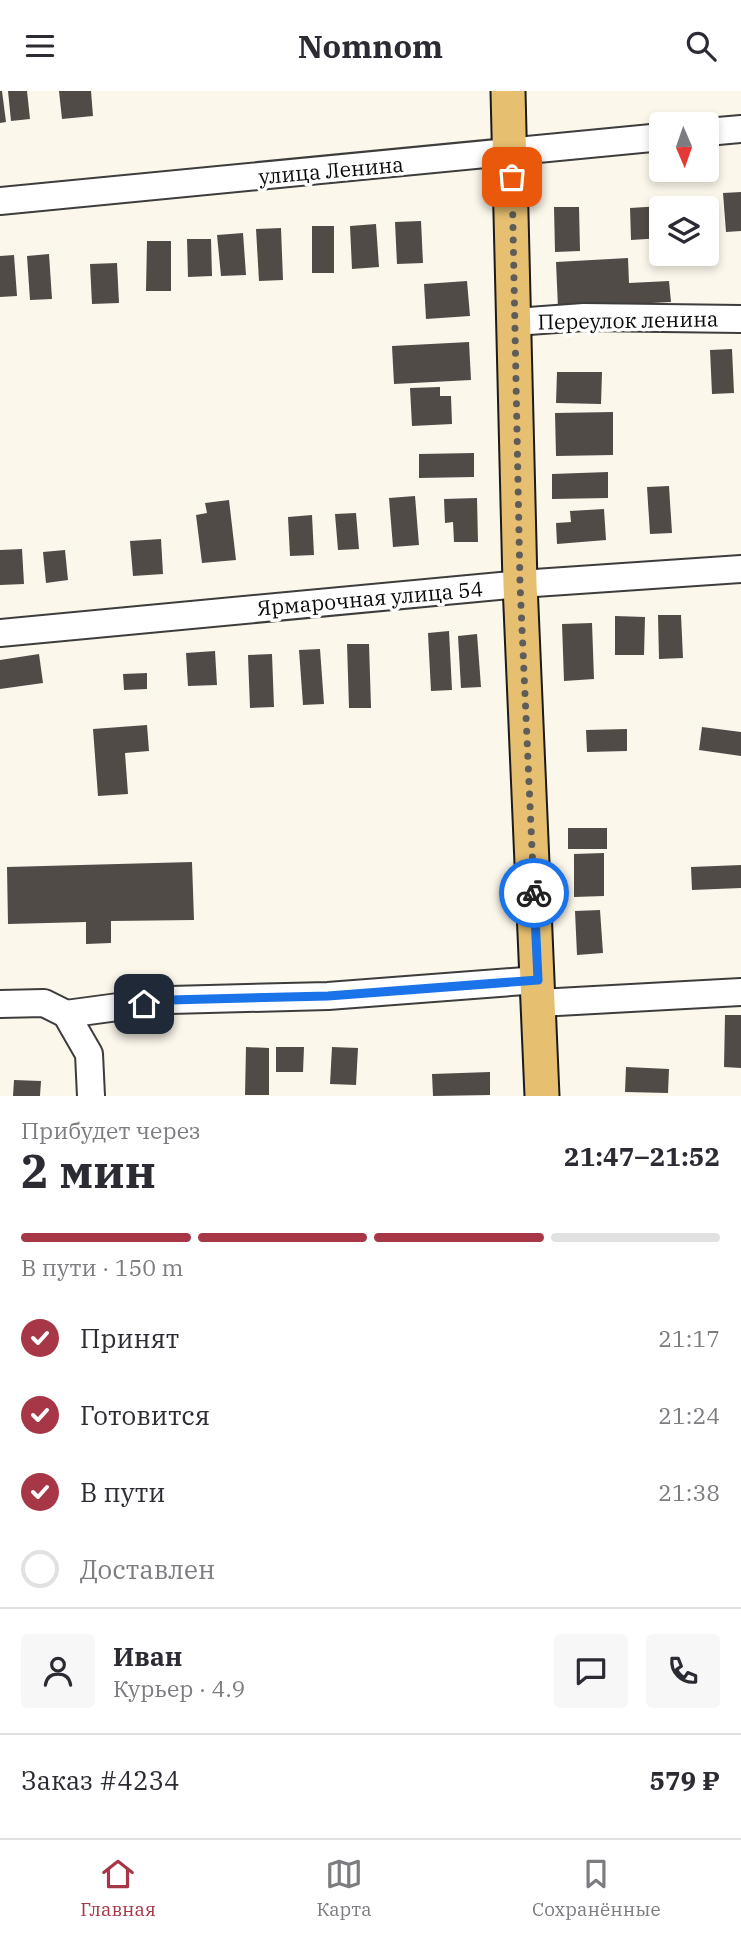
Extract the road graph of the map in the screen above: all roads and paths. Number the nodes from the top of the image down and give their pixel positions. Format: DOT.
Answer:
graph roads {
  1 [pos="508,91"];
  2 [pos="741,129"];
  3 [pos="719,131"];
  4 [pos="649,138"];
  5 [pos="511,153"];
  6 [pos="0,201"];
  7 [pos="741,319"];
  8 [pos="515,322"];
  9 [pos="741,569"];
  10 [pos="520,584"];
  11 [pos="0,633"];
  12 [pos="539,991"];
  13 [pos="741,992"];
  14 [pos="0,1004"];
  15 [pos="66,1014"];
  16 [pos="91,1096"];
  17 [pos="542,1096"];
  1 -- 5 [label="main road"];
  2 -- 3 [label="street"];
  4 -- 5 [label="street, улица Ленина"];
  5 -- 6 [label="street, улица Ленина"];
  5 -- 8 [label="main road"];
  7 -- 8 [label="street, Переулок ленина"];
  8 -- 10 [label="main road"];
  9 -- 10 [label="street, Ярмарочная улица 54"];
  10 -- 11 [label="street, Ярмарочная улица 54"];
  10 -- 12 [label="main road"];
  12 -- 13 [label="street"];
  12 -- 15 [label="street"];
  12 -- 17 [label="main road"];
  14 -- 15 [label="street"];
  15 -- 16 [label="street"];
}
